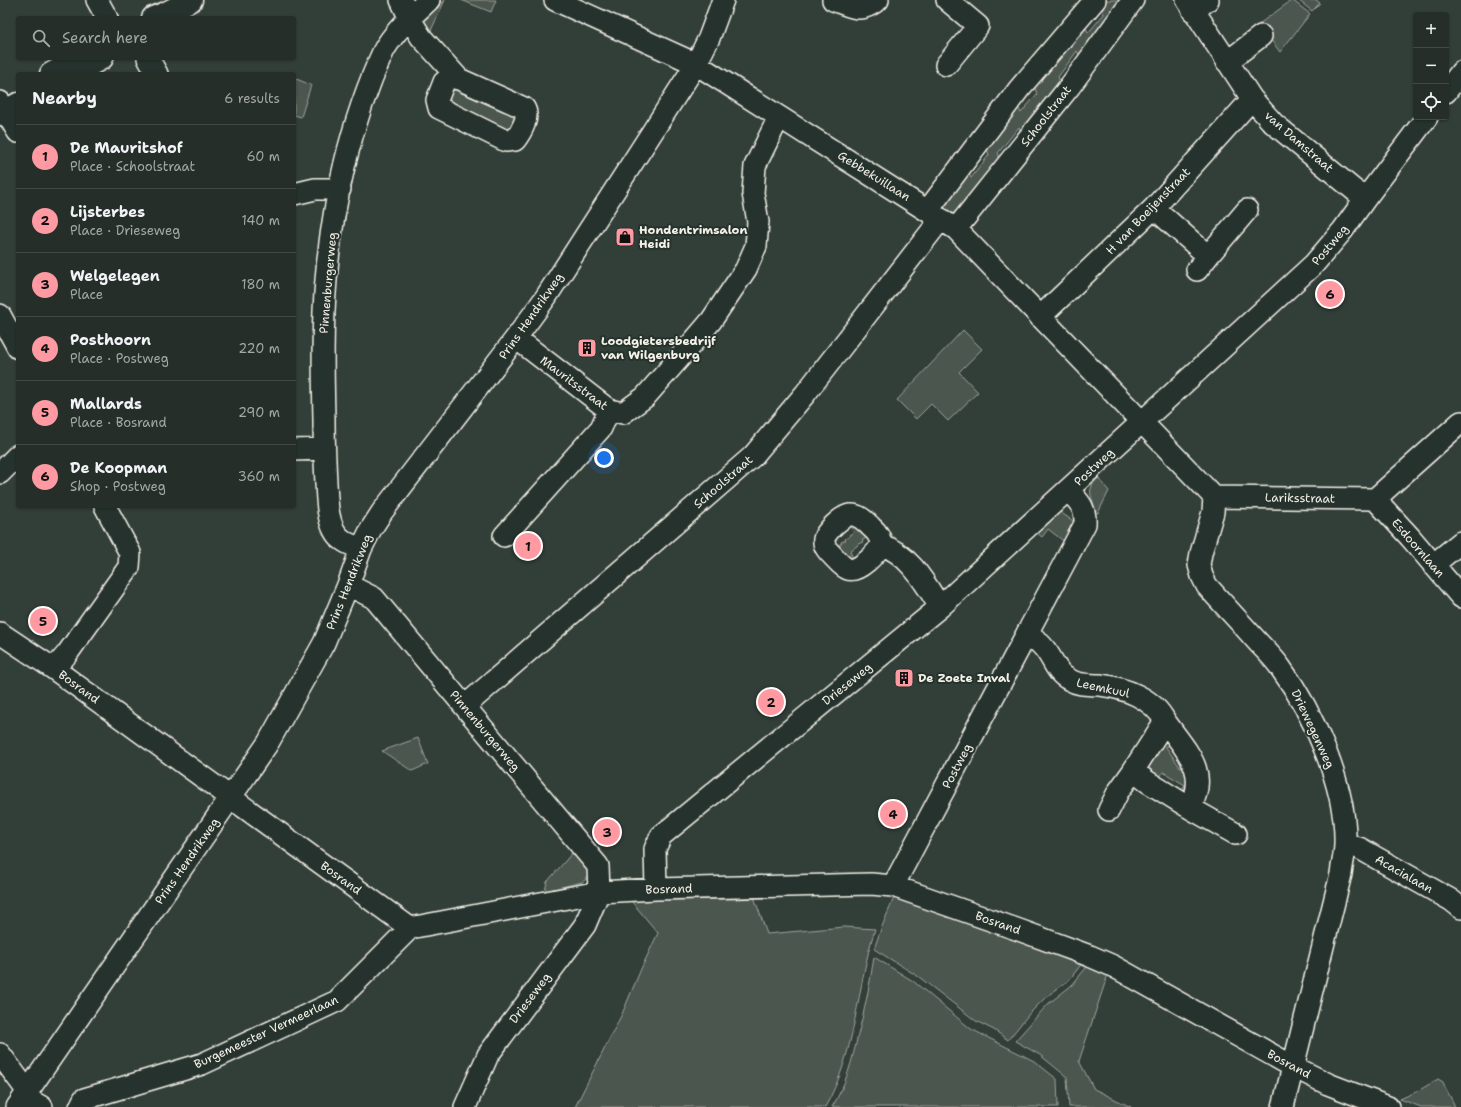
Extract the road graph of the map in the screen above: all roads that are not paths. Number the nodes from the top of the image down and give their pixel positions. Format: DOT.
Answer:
graph roads {
  1 [pos="97,0"];
  2 [pos="191,0"];
  3 [pos="401,0"];
  4 [pos="429,0"];
  5 [pos="555,0"];
  6 [pos="723,0"];
  7 [pos="833,0"];
  8 [pos="878,0"];
  9 [pos="947,0"];
  10 [pos="1095,0"];
  11 [pos="1133,0"];
  12 [pos="1196,4"];
  13 [pos="106,16"];
  14 [pos="160,16"];
  15 [pos="410,19"];
  16 [pos="1261,36"];
  17 [pos="97,60"];
  18 [pos="149,60"];
  19 [pos="1227,62"];
  20 [pos="696,64"];
  21 [pos="946,65"];
  22 [pos="79,67"];
  23 [pos="59,72"];
  24 [pos="156,72"];
  25 [pos="1461,72"];
  26 [pos="459,78"];
  27 [pos="1449,88"];
  28 [pos="16,94"];
  29 [pos="1252,99"];
  30 [pos="5,107"];
  31 [pos="779,117"];
  32 [pos="1425,120"];
  33 [pos="16,128"];
  34 [pos="340,189"];
  35 [pos="296,194"];
  36 [pos="1365,199"];
  37 [pos="1154,208"];
  38 [pos="1247,210"];
  39 [pos="942,219"];
  40 [pos="0,315"];
  41 [pos="1040,318"];
  42 [pos="516,338"];
  43 [pos="16,344"];
  44 [pos="609,410"];
  45 [pos="1142,422"];
  46 [pos="1461,422"];
  47 [pos="324,449"];
  48 [pos="296,450"];
  49 [pos="16,457"];
  50 [pos="0,473"];
  51 [pos="1069,491"];
  52 [pos="1214,497"];
  53 [pos="1375,499"];
  54 [pos="106,508"];
  55 [pos="504,536"];
  56 [pos="1461,542"];
  57 [pos="881,545"];
  58 [pos="361,549"];
  59 [pos="1433,564"];
  60 [pos="348,585"];
  61 [pos="1461,597"];
  62 [pos="940,607"];
  63 [pos="0,633"];
  64 [pos="1028,633"];
  65 [pos="54,669"];
  66 [pos="465,706"];
  67 [pos="1165,722"];
  68 [pos="1133,771"];
  69 [pos="230,798"];
  70 [pos="1190,808"];
  71 [pos="1109,810"];
  72 [pos="1236,834"];
  73 [pos="1345,844"];
  74 [pos="893,886"];
  75 [pos="656,889"];
  76 [pos="599,892"];
  77 [pos="1461,908"];
  78 [pos="410,928"];
  79 [pos="0,1054"];
  80 [pos="1292,1066"];
  81 [pos="23,1099"];
  82 [pos="42,1107"];
  83 [pos="80,1107"];
  84 [pos="465,1107"];
  85 [pos="1283,1107"];
  86 [pos="1388,1107"];
  1 -- 13 [label="street"];
  2 -- 14 [label="main road"];
  3 -- 15 [label="street"];
  4 -- 15 [label="street, Pinnenburgerweg"];
  5 -- 20 [label="street, Gebbekuillaan"];
  6 -- 20 [label="street, Prins Hendrikweg"];
  7 -- 8 [label="street"];
  9 -- 21 [label="street"];
  10 -- 39 [label="street, Schoolstraat"];
  11 -- 39 [label="street, Schoolstraat"];
  12 -- 19 [label="street, van Damstraat"];
  15 -- 26 [label="street"];
  15 -- 34 [label="street, Pinnenburgerweg"];
  16 -- 19 [label="street"];
  17 -- 22 [label="main road"];
  18 -- 24 [label="street"];
  19 -- 29 [label="street, van Damstraat"];
  20 -- 31 [label="street, Gebbekuillaan"];
  20 -- 42 [label="street, Prins Hendrikweg"];
  22 -- 23 [label="main road"];
  25 -- 27 [label="street"];
  28 -- 30 [label="main road"];
  29 -- 36 [label="street, van Damstraat"];
  29 -- 37 [label="street, H van Boeijenstraat"];
  30 -- 33 [label="street"];
  31 -- 39 [label="street, Gebbekuillaan"];
  31 -- 44 [label="street, Mauritsstraat"];
  32 -- 36 [label="street, Postweg"];
  34 -- 35 [label="street"];
  34 -- 47 [label="street, Pinnenburgerweg"];
  36 -- 45 [label="street, Postweg"];
  37 -- 38 [label="street"];
  37 -- 41 [label="street, H van Boeijenstraat"];
  39 -- 41 [label="street, Gebbekuillaan"];
  39 -- 66 [label="street, Schoolstraat"];
  40 -- 43 [label="street"];
  41 -- 45 [label="street, Gebbekuillaan"];
  42 -- 44 [label="street, Mauritsstraat"];
  42 -- 58 [label="street, Prins Hendrikweg"];
  44 -- 55 [label="street"];
  45 -- 51 [label="street, Postweg"];
  45 -- 52 [label="street"];
  46 -- 53 [label="street"];
  47 -- 48 [label="street"];
  47 -- 58 [label="street, Pinnenburgerweg"];
  49 -- 50 [label="street"];
  51 -- 62 [label="street, Drieseweg"];
  51 -- 64 [label="street, Postweg"];
  52 -- 53 [label="street, Lariksstraat"];
  52 -- 73 [label="street, Driewegenweg"];
  53 -- 59 [label="street, Esdoornlaan"];
  54 -- 65 [label="street"];
  56 -- 59 [label="street"];
  57 -- 62 [label="street"];
  58 -- 60 [label="street, Prins Hendrikweg"];
  59 -- 61 [label="street, Esdoornlaan"];
  60 -- 66 [label="street, Pinnenburgerweg"];
  60 -- 69 [label="street, Prins Hendrikweg"];
  62 -- 75 [label="street, Drieseweg"];
  63 -- 65 [label="street, Bosrand"];
  64 -- 67 [label="street, Leemkuul"];
  64 -- 74 [label="street, Postweg"];
  65 -- 69 [label="street, Bosrand"];
  66 -- 76 [label="street, Pinnenburgerweg"];
  67 -- 68 [label="street"];
  67 -- 70 [label="street, Leemkuul"];
  68 -- 70 [label="street"];
  68 -- 71 [label="street"];
  69 -- 78 [label="street, Bosrand"];
  69 -- 81 [label="street, Prins Hendrikweg"];
  70 -- 72 [label="street"];
  73 -- 77 [label="street, Acacialaan"];
  73 -- 80 [label="street, Driewegenweg"];
  74 -- 75 [label="street, Bosrand"];
  74 -- 80 [label="street, Bosrand"];
  75 -- 76 [label="street, Bosrand"];
  76 -- 78 [label="street, Bosrand"];
  76 -- 84 [label="street, Drieseweg"];
  78 -- 83 [label="street, Burgemeester Vermeerlaan"];
  79 -- 81 [label="street"];
  80 -- 85 [label="street, Driewegenweg"];
  80 -- 86 [label="street, Bosrand"];
  81 -- 82 [label="street"];
}
